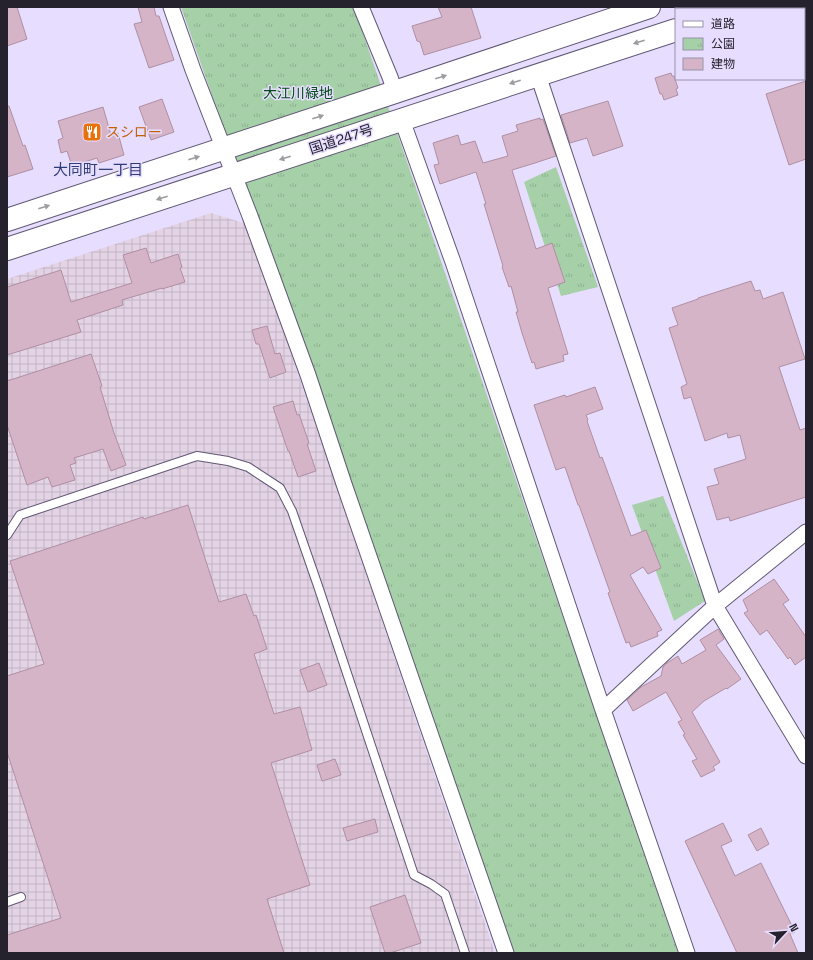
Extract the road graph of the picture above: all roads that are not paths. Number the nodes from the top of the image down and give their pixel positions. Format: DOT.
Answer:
graph roads {
  1 [pos="171,7"];
  2 [pos="361,7"];
  3 [pos="649,7"];
  4 [pos="675,30"];
  5 [pos="538,75"];
  6 [pos="395,92"];
  7 [pos="402,120"];
  8 [pos="223,148"];
  9 [pos="234,175"];
  10 [pos="7,220"];
  11 [pos="7,249"];
  12 [pos="806,532"];
  13 [pos="7,535"];
  14 [pos="715,606"];
  15 [pos="604,710"];
  16 [pos="806,756"];
  17 [pos="21,897"];
  18 [pos="7,902"];
  19 [pos="465,953"];
  20 [pos="506,953"];
  21 [pos="687,953"];
  1 -- 8 [label="street"];
  2 -- 6 [label="street"];
  6 -- 3 [label="highway, 国道247号, one-way"];
  4 -- 5 [label="highway, 国道247号, one-way"];
  5 -- 7 [label="highway, 国道247号, one-way"];
  5 -- 14 [label="street"];
  8 -- 6 [label="highway, 国道247号, one-way"];
  7 -- 9 [label="highway, 国道247号, one-way"];
  7 -- 15 [label="street"];
  8 -- 9 [label="street"];
  10 -- 8 [label="highway, 国道247号, one-way"];
  9 -- 11 [label="highway, 国道247号, one-way"];
  9 -- 20 [label="street"];
  12 -- 14 [label="street"];
  13 -- 19 [label="lane"];
  14 -- 15 [label="street"];
  14 -- 16 [label="street"];
  15 -- 21 [label="street"];
  17 -- 18 [label="lane"];
}
